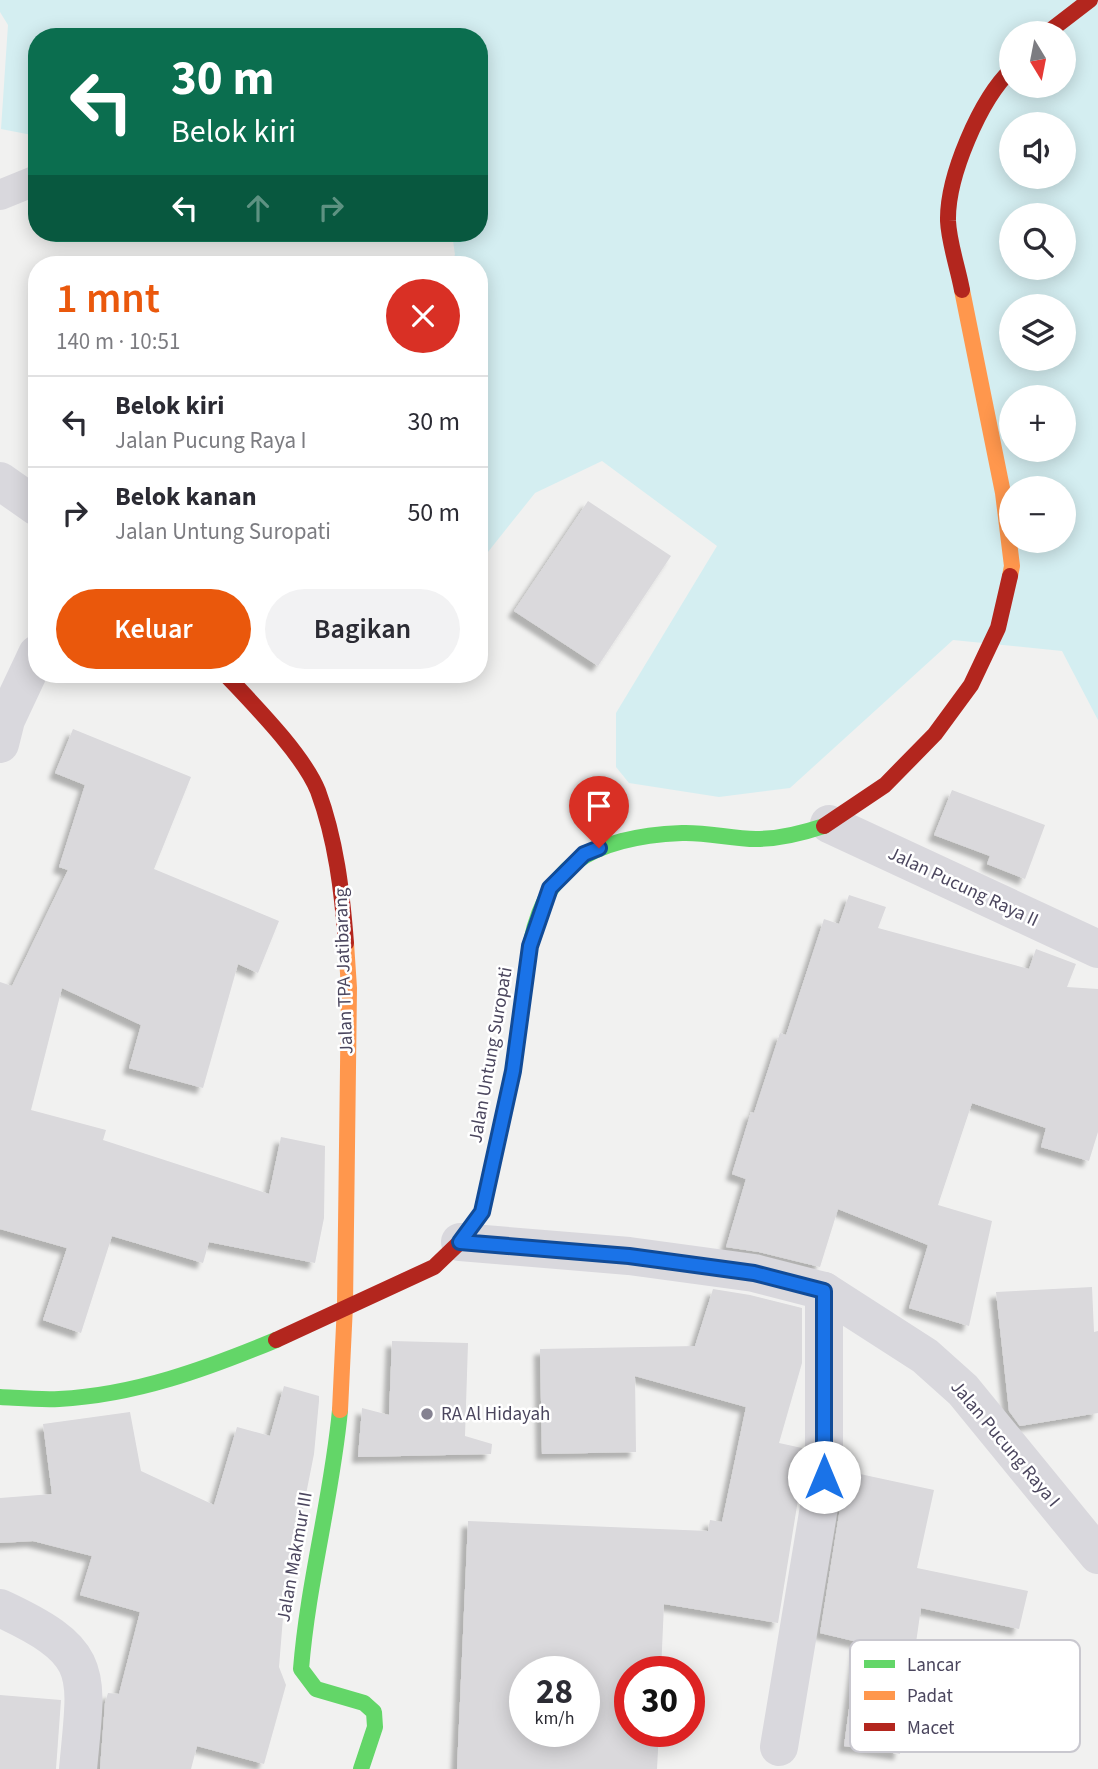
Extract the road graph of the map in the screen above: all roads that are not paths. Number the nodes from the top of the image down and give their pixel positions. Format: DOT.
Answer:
graph roads {
  1 [pos="1090,0"];
  2 [pos="1062,21"];
  3 [pos="999,82"];
  4 [pos="28,184"];
  5 [pos="0,195"];
  6 [pos="0,481"];
  7 [pos="28,501"];
  8 [pos="28,672"];
  9 [pos="233,683"];
  10 [pos="0,744"];
  11 [pos="829,824"];
  12 [pos="1098,949"];
  13 [pos="460,1242"];
  14 [pos="824,1291"];
  15 [pos="345,1305"];
  16 [pos="0,1397"];
  17 [pos="1098,1555"];
  18 [pos="0,1608"];
  19 [pos="779,1746"];
  20 [pos="78,1769"];
  21 [pos="361,1769"];
  1 -- 2 [label="main road"];
  3 -- 11 [label="main road, Jalan Untung Suropati"];
  4 -- 5 [label="lane"];
  6 -- 7 [label="street"];
  8 -- 10 [label="street"];
  9 -- 15 [label="main road, Jalan TPA Jatibarang"];
  11 -- 12 [label="street, Jalan Pucung Raya II"];
  11 -- 13 [label="main road, Jalan Untung Suropati"];
  13 -- 14 [label="street, Jalan Pucung Raya I"];
  13 -- 15 [label="main road, Jalan Untung Suropati"];
  14 -- 17 [label="street, Jalan Pucung Raya I"];
  14 -- 19 [label="street"];
  15 -- 16 [label="main road, Jalan Untung Suropati"];
  15 -- 21 [label="main road, Jalan Makmur III"];
  18 -- 20 [label="street"];
}
